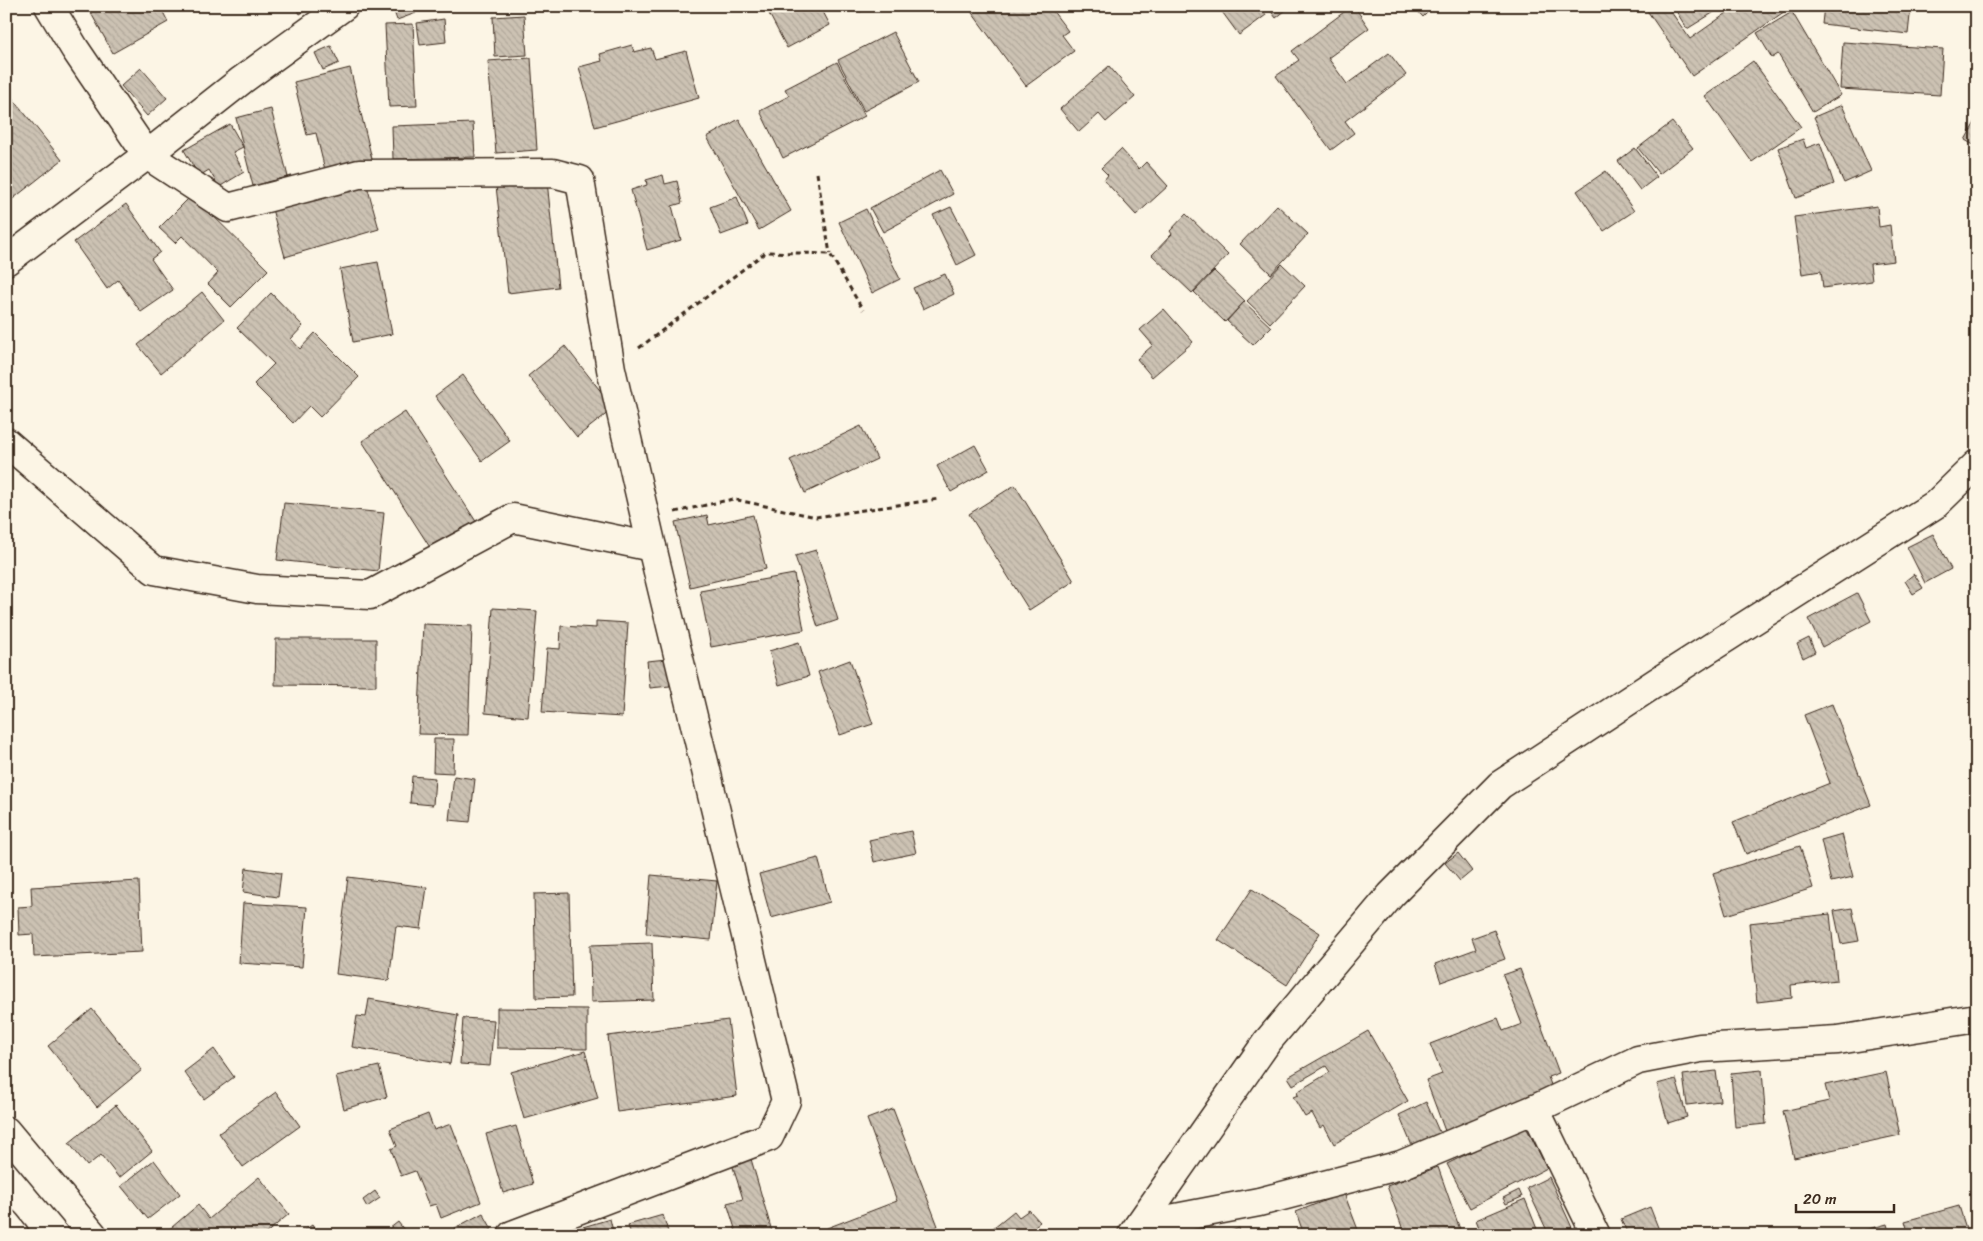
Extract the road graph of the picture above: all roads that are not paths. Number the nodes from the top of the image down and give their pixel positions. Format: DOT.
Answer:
graph roads {
  1 [pos="48,6"];
  2 [pos="344,6"];
  3 [pos="148,156"];
  4 [pos="6,261"];
  5 [pos="6,442"];
  6 [pos="1977,464"];
  7 [pos="652,547"];
  8 [pos="1977,1018"];
  9 [pos="1535,1109"];
  10 [pos="6,1131"];
  11 [pos="6,1224"];
  12 [pos="1136,1230"];
  13 [pos="15,1235"];
  14 [pos="93,1235"];
  15 [pos="512,1235"];
  16 [pos="1596,1235"];
  1 -- 3 [label="street"];
  2 -- 3 [label="street"];
  3 -- 4 [label="street"];
  3 -- 7 [label="street"];
  5 -- 7 [label="street"];
  6 -- 12 [label="street"];
  7 -- 15 [label="street"];
  8 -- 9 [label="street"];
  9 -- 12 [label="street"];
  9 -- 16 [label="street"];
  10 -- 14 [label="street"];
  11 -- 13 [label="street"];
}
